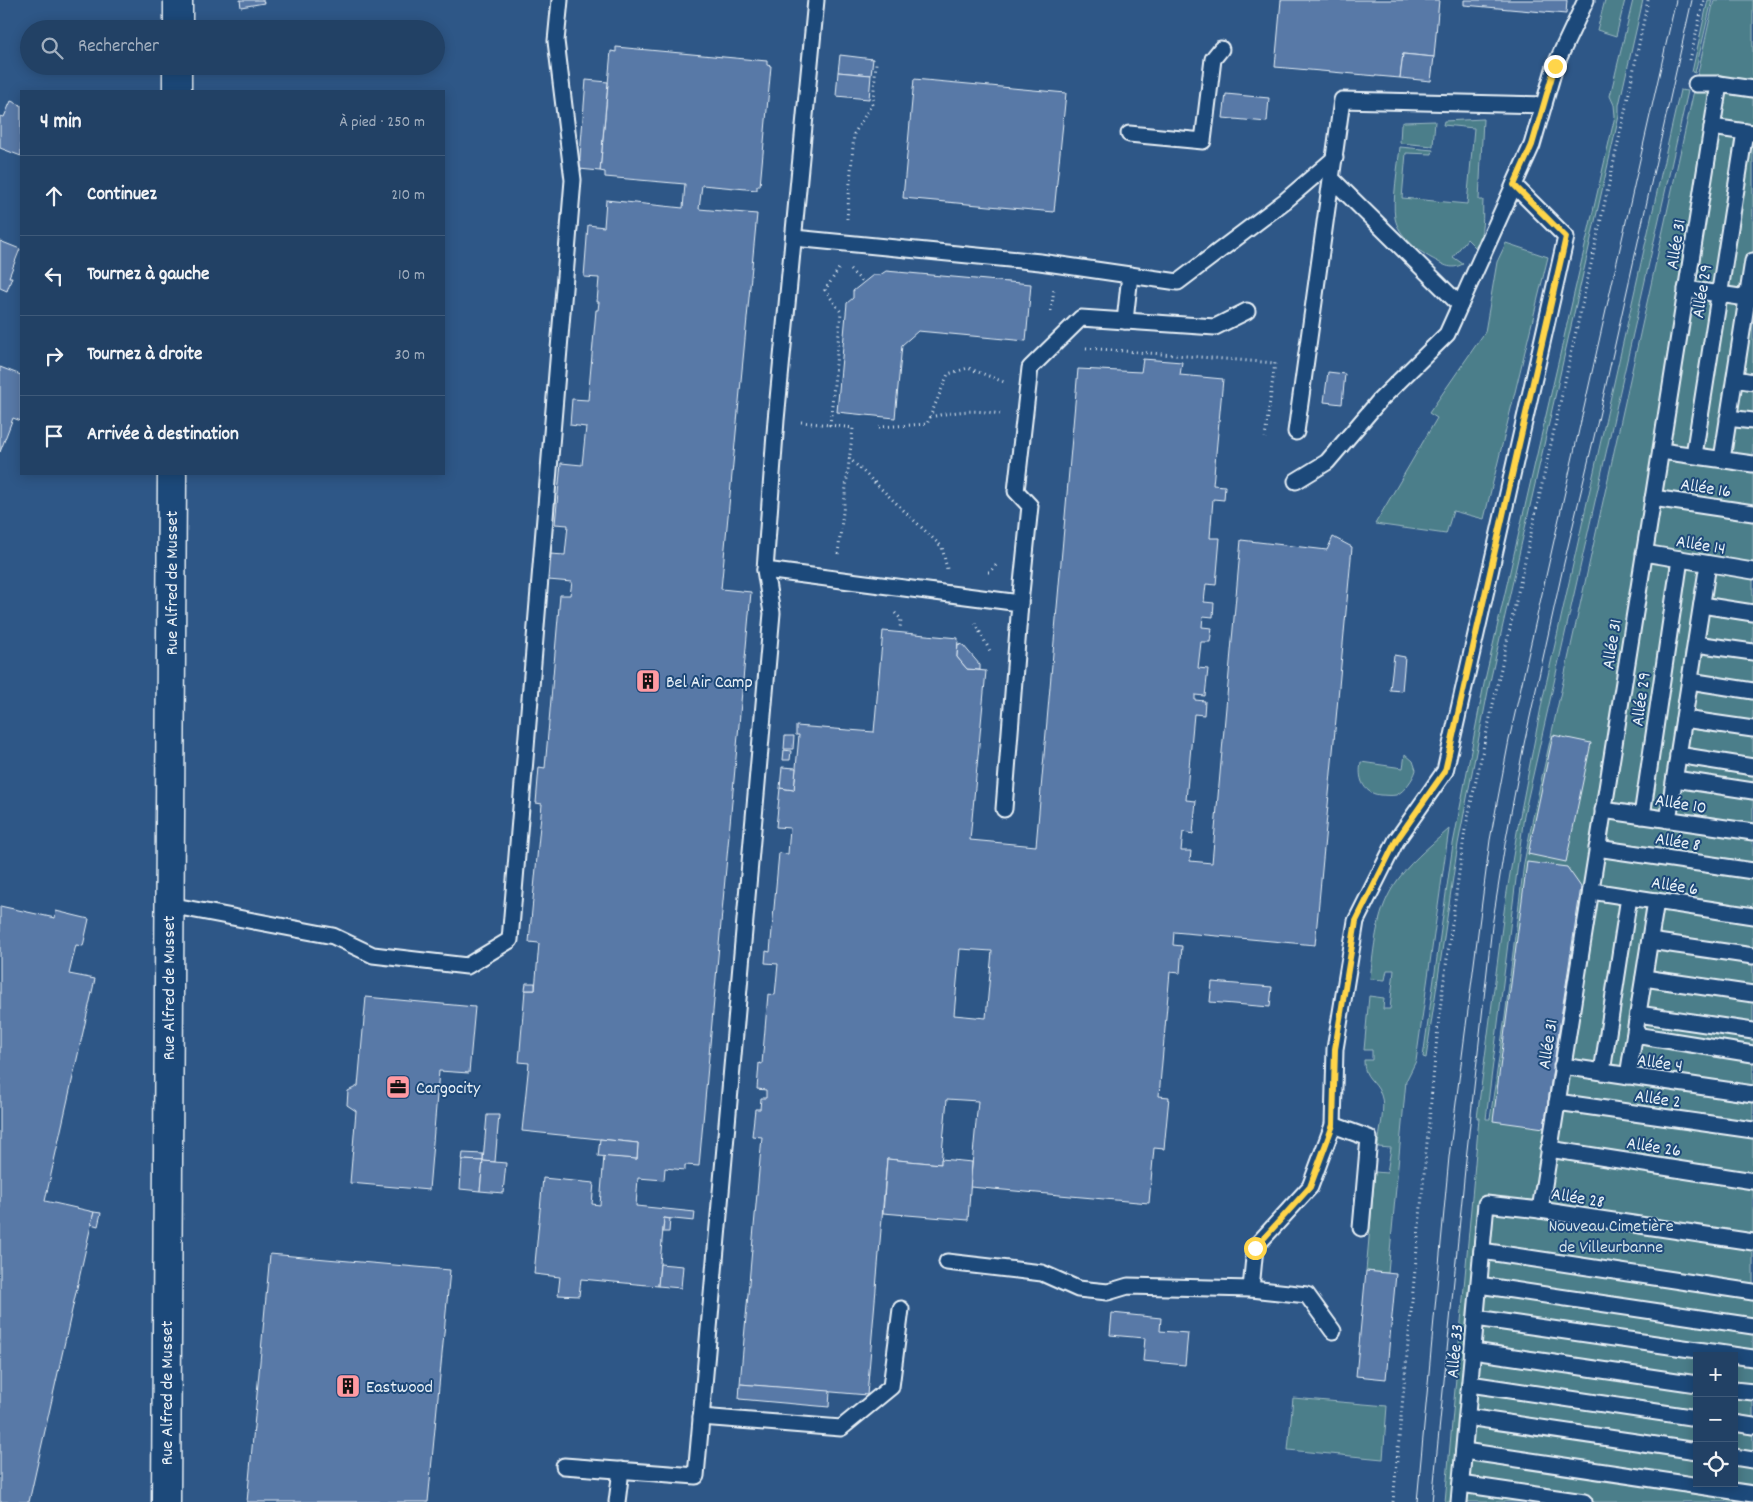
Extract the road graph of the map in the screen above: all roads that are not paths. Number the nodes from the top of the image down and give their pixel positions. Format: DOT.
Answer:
graph roads {
  1 [pos="178,0"];
  2 [pos="560,0"];
  3 [pos="816,0"];
  4 [pos="1586,0"];
  5 [pos="178,20"];
  6 [pos="1221,49"];
  7 [pos="177,75"];
  8 [pos="1696,84"];
  9 [pos="1719,84"];
  10 [pos="1753,89"];
  11 [pos="177,90"];
  12 [pos="1544,105"];
  13 [pos="1712,127"];
  14 [pos="1749,132"];
  15 [pos="1129,134"];
  16 [pos="1335,158"];
  17 [pos="1332,179"];
  18 [pos="1514,185"];
  19 [pos="794,238"];
  20 [pos="1753,261"];
  21 [pos="1130,275"];
  22 [pos="1686,289"];
  23 [pos="1720,294"];
  24 [pos="1750,298"];
  25 [pos="1460,305"];
  26 [pos="1247,311"];
  27 [pos="1124,321"];
  28 [pos="1747,339"];
  29 [pos="1734,379"];
  30 [pos="1753,382"];
  31 [pos="1728,418"];
  32 [pos="1753,422"];
  33 [pos="1296,432"];
  34 [pos="1661,451"];
  35 [pos="1694,456"];
  36 [pos="1722,459"];
  37 [pos="1753,464"];
  38 [pos="172,475"];
  39 [pos="1296,481"];
  40 [pos="1653,498"];
  41 [pos="1753,513"];
  42 [pos="1644,553"];
  43 [pos="1680,559"];
  44 [pos="1708,564"];
  45 [pos="765,570"];
  46 [pos="1753,570"];
  47 [pos="1020,603"];
  48 [pos="1702,605"];
  49 [pos="1753,613"];
  50 [pos="1696,644"];
  51 [pos="1753,652"];
  52 [pos="1690,681"];
  53 [pos="1753,691"];
  54 [pos="1684,719"];
  55 [pos="1753,729"];
  56 [pos="1678,755"];
  57 [pos="1753,767"];
  58 [pos="1675,779"];
  59 [pos="1753,791"];
  60 [pos="1004,809"];
  61 [pos="1603,810"];
  62 [pos="1642,816"];
  63 [pos="1668,820"];
  64 [pos="1753,832"];
  65 [pos="1597,848"];
  66 [pos="1753,872"];
  67 [pos="1590,891"];
  68 [pos="1629,897"];
  69 [pos="1656,901"];
  70 [pos="169,905"];
  71 [pos="1753,916"];
  72 [pos="1650,941"];
  73 [pos="1753,956"];
  74 [pos="1644,978"];
  75 [pos="1753,994"];
  76 [pos="1638,1014"];
  77 [pos="1753,1031"];
  78 [pos="1635,1035"];
  79 [pos="1753,1054"];
  80 [pos="1562,1066"];
  81 [pos="1602,1072"];
  82 [pos="1628,1076"];
  83 [pos="1753,1094"];
  84 [pos="1557,1102"];
  85 [pos="1333,1125"];
  86 [pos="1753,1130"];
  87 [pos="1549,1149"];
  88 [pos="1753,1181"];
  89 [pos="1486,1204"];
  90 [pos="1540,1210"];
  91 [pos="1361,1228"];
  92 [pos="1753,1242"];
  93 [pos="1482,1251"];
  94 [pos="947,1262"];
  95 [pos="1479,1285"];
  96 [pos="1251,1289"];
  97 [pos="1753,1292"];
  98 [pos="901,1309"];
  99 [pos="1476,1318"];
  100 [pos="1753,1326"];
  101 [pos="1333,1331"];
  102 [pos="1473,1351"];
  103 [pos="1753,1358"];
  104 [pos="1693,1383"];
  105 [pos="1470,1384"];
  106 [pos="1738,1390"];
  107 [pos="1753,1392"];
  108 [pos="701,1417"];
  109 [pos="1467,1417"];
  110 [pos="1693,1417"];
  111 [pos="1738,1424"];
  112 [pos="1753,1426"];
  113 [pos="1693,1450"];
  114 [pos="1464,1451"];
  115 [pos="1738,1458"];
  116 [pos="1753,1460"];
  117 [pos="564,1466"];
  118 [pos="621,1470"];
  119 [pos="1461,1484"];
  120 [pos="1753,1494"];
  121 [pos="166,1502"];
  122 [pos="617,1502"];
  123 [pos="1459,1502"];
  124 [pos="1584,1502"];
  1 -- 5 [label="street"];
  2 -- 70 [label="lane"];
  3 -- 19 [label="lane"];
  4 -- 12 [label="lane"];
  6 -- 15 [label="lane"];
  7 -- 11 [label="street"];
  8 -- 9 [label="lane"];
  9 -- 10 [label="lane"];
  9 -- 13 [label="lane, Allée 31"];
  12 -- 16 [label="lane"];
  12 -- 18 [label="lane"];
  13 -- 14 [label="lane"];
  13 -- 22 [label="lane, Allée 31"];
  14 -- 23 [label="lane, Allée 29"];
  16 -- 17 [label="lane"];
  16 -- 21 [label="lane"];
  17 -- 25 [label="lane"];
  17 -- 33 [label="lane"];
  18 -- 25 [label="lane"];
  18 -- 85 [label="lane"];
  19 -- 21 [label="lane"];
  19 -- 45 [label="lane"];
  20 -- 24 [label="lane"];
  21 -- 27 [label="lane"];
  22 -- 23 [label="lane"];
  22 -- 34 [label="lane, Allée 31"];
  23 -- 24 [label="lane"];
  23 -- 35 [label="lane, Allée 29"];
  24 -- 28 [label="lane"];
  25 -- 39 [label="lane"];
  26 -- 27 [label="lane"];
  27 -- 47 [label="lane"];
  28 -- 29 [label="lane"];
  29 -- 30 [label="lane"];
  29 -- 31 [label="lane"];
  31 -- 32 [label="lane"];
  31 -- 36 [label="lane"];
  34 -- 35 [label="lane"];
  34 -- 40 [label="lane, Allée 31"];
  35 -- 36 [label="lane"];
  36 -- 37 [label="lane"];
  38 -- 70 [label="street, Rue Alfred de Musset"];
  40 -- 41 [label="lane, Allée 16"];
  40 -- 42 [label="lane, Allée 31"];
  42 -- 43 [label="lane, Allée 14"];
  42 -- 61 [label="lane, Allée 31"];
  43 -- 44 [label="lane, Allée 14"];
  43 -- 62 [label="lane, Allée 29"];
  44 -- 46 [label="lane, Allée 14"];
  44 -- 48 [label="lane"];
  45 -- 47 [label="lane"];
  45 -- 108 [label="lane"];
  47 -- 60 [label="lane"];
  48 -- 49 [label="lane"];
  48 -- 50 [label="lane"];
  50 -- 51 [label="lane"];
  50 -- 52 [label="lane"];
  52 -- 53 [label="lane"];
  52 -- 54 [label="lane"];
  54 -- 55 [label="lane"];
  54 -- 56 [label="lane"];
  56 -- 57 [label="lane"];
  56 -- 58 [label="lane"];
  58 -- 59 [label="lane"];
  58 -- 63 [label="lane"];
  61 -- 62 [label="lane, Allée 10"];
  61 -- 65 [label="lane, Allée 31"];
  62 -- 63 [label="lane, Allée 10"];
  63 -- 64 [label="lane, Allée 10"];
  65 -- 66 [label="lane, Allée 8"];
  65 -- 67 [label="lane, Allée 31"];
  67 -- 68 [label="lane, Allée 6"];
  67 -- 80 [label="lane, Allée 31"];
  68 -- 69 [label="lane, Allée 6"];
  68 -- 81 [label="lane"];
  69 -- 71 [label="lane, Allée 6"];
  69 -- 72 [label="lane"];
  70 -- 121 [label="street, Rue Alfred de Musset"];
  72 -- 73 [label="lane"];
  72 -- 74 [label="lane"];
  74 -- 75 [label="lane"];
  74 -- 76 [label="lane"];
  76 -- 77 [label="lane"];
  76 -- 78 [label="lane"];
  78 -- 79 [label="lane"];
  78 -- 82 [label="lane"];
  80 -- 81 [label="lane, Allée 4"];
  80 -- 84 [label="lane, Allée 31"];
  81 -- 82 [label="lane, Allée 4"];
  82 -- 83 [label="lane, Allée 4"];
  84 -- 86 [label="lane, Allée 2"];
  84 -- 87 [label="lane, Allée 31"];
  85 -- 91 [label="lane"];
  85 -- 96 [label="lane"];
  87 -- 88 [label="lane, Allée 26"];
  87 -- 90 [label="lane, Allée 31"];
  89 -- 90 [label="lane, Allée 28"];
  89 -- 93 [label="lane, Allée 33"];
  90 -- 92 [label="lane, Allée 28"];
  93 -- 95 [label="lane, Allée 33"];
  93 -- 97 [label="lane"];
  94 -- 96 [label="lane"];
  95 -- 99 [label="lane, Allée 33"];
  95 -- 100 [label="lane"];
  96 -- 101 [label="lane"];
  98 -- 108 [label="lane"];
  99 -- 102 [label="lane, Allée 33"];
  99 -- 103 [label="lane"];
  102 -- 104 [label="lane"];
  102 -- 105 [label="lane, Allée 33"];
  105 -- 109 [label="lane, Allée 33"];
  105 -- 110 [label="lane"];
  106 -- 107 [label="lane"];
  108 -- 118 [label="lane"];
  109 -- 113 [label="lane"];
  109 -- 114 [label="lane, Allée 33"];
  111 -- 112 [label="lane"];
  114 -- 119 [label="lane, Allée 33"];
  114 -- 120 [label="lane"];
  115 -- 116 [label="lane"];
  117 -- 118 [label="lane"];
  118 -- 122 [label="lane"];
  119 -- 123 [label="lane, Allée 33"];
  119 -- 124 [label="lane"];
}
